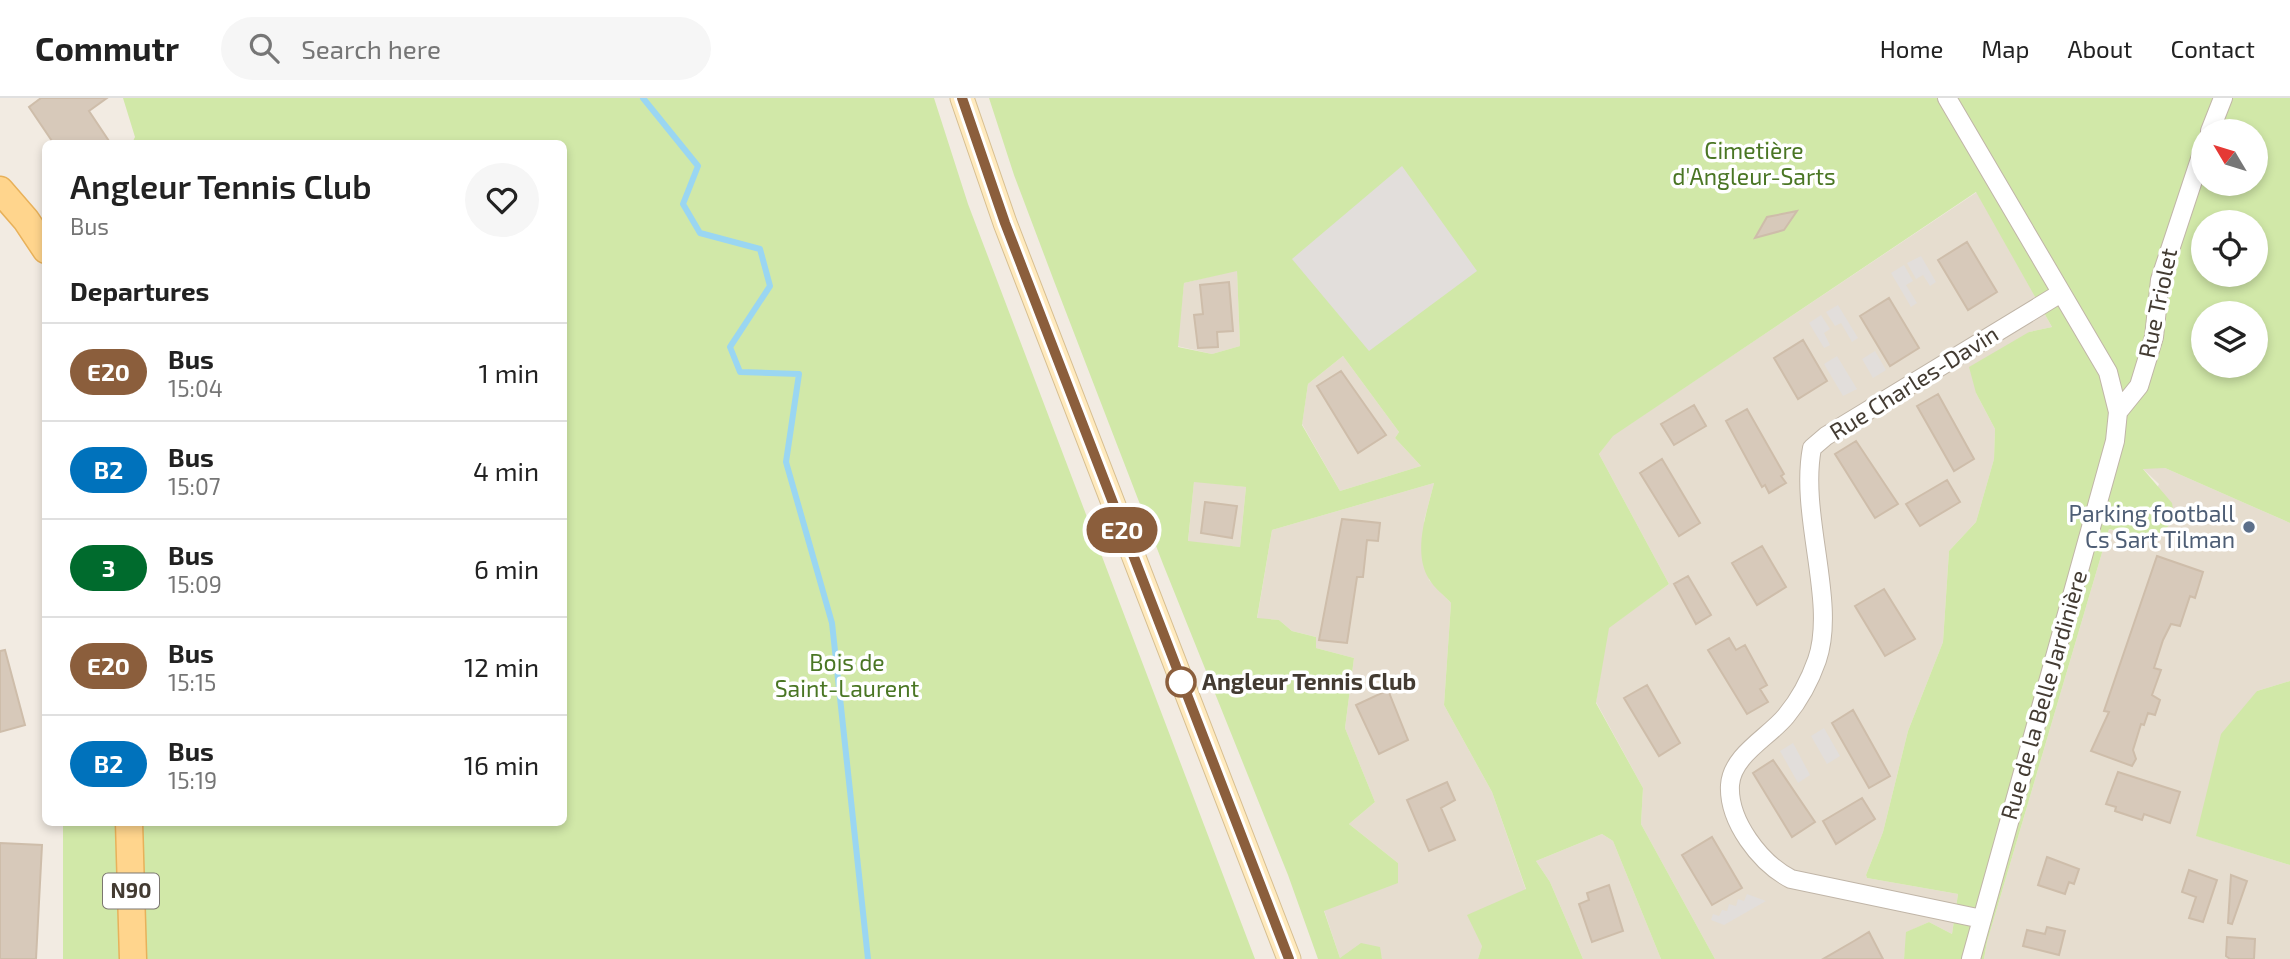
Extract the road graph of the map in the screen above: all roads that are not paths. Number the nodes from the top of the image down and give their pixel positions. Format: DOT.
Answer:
graph roads {
  1 [pos="962,98"];
  2 [pos="1947,98"];
  3 [pos="2223,98"];
  4 [pos="2215,119"];
  5 [pos="2191,186"];
  6 [pos="0,191"];
  7 [pos="42,244"];
  8 [pos="2061,293"];
  9 [pos="2118,411"];
  10 [pos="129,826"];
  11 [pos="1982,919"];
  12 [pos="132,959"];
  13 [pos="1289,959"];
  14 [pos="1971,959"];
  1 -- 13 [label="main road"];
  2 -- 8 [label="street, Rue de la Belle Jardinière"];
  3 -- 4 [label="street"];
  5 -- 9 [label="street, Rue Triolet"];
  6 -- 7 [label="main road"];
  8 -- 9 [label="street, Rue de la Belle Jardinière"];
  8 -- 11 [label="street, Rue Charles-Davin"];
  9 -- 11 [label="street, Rue de la Belle Jardinière"];
  10 -- 12 [label="main road, N90"];
  11 -- 14 [label="street, Rue de la Belle Jardinière"];
}
